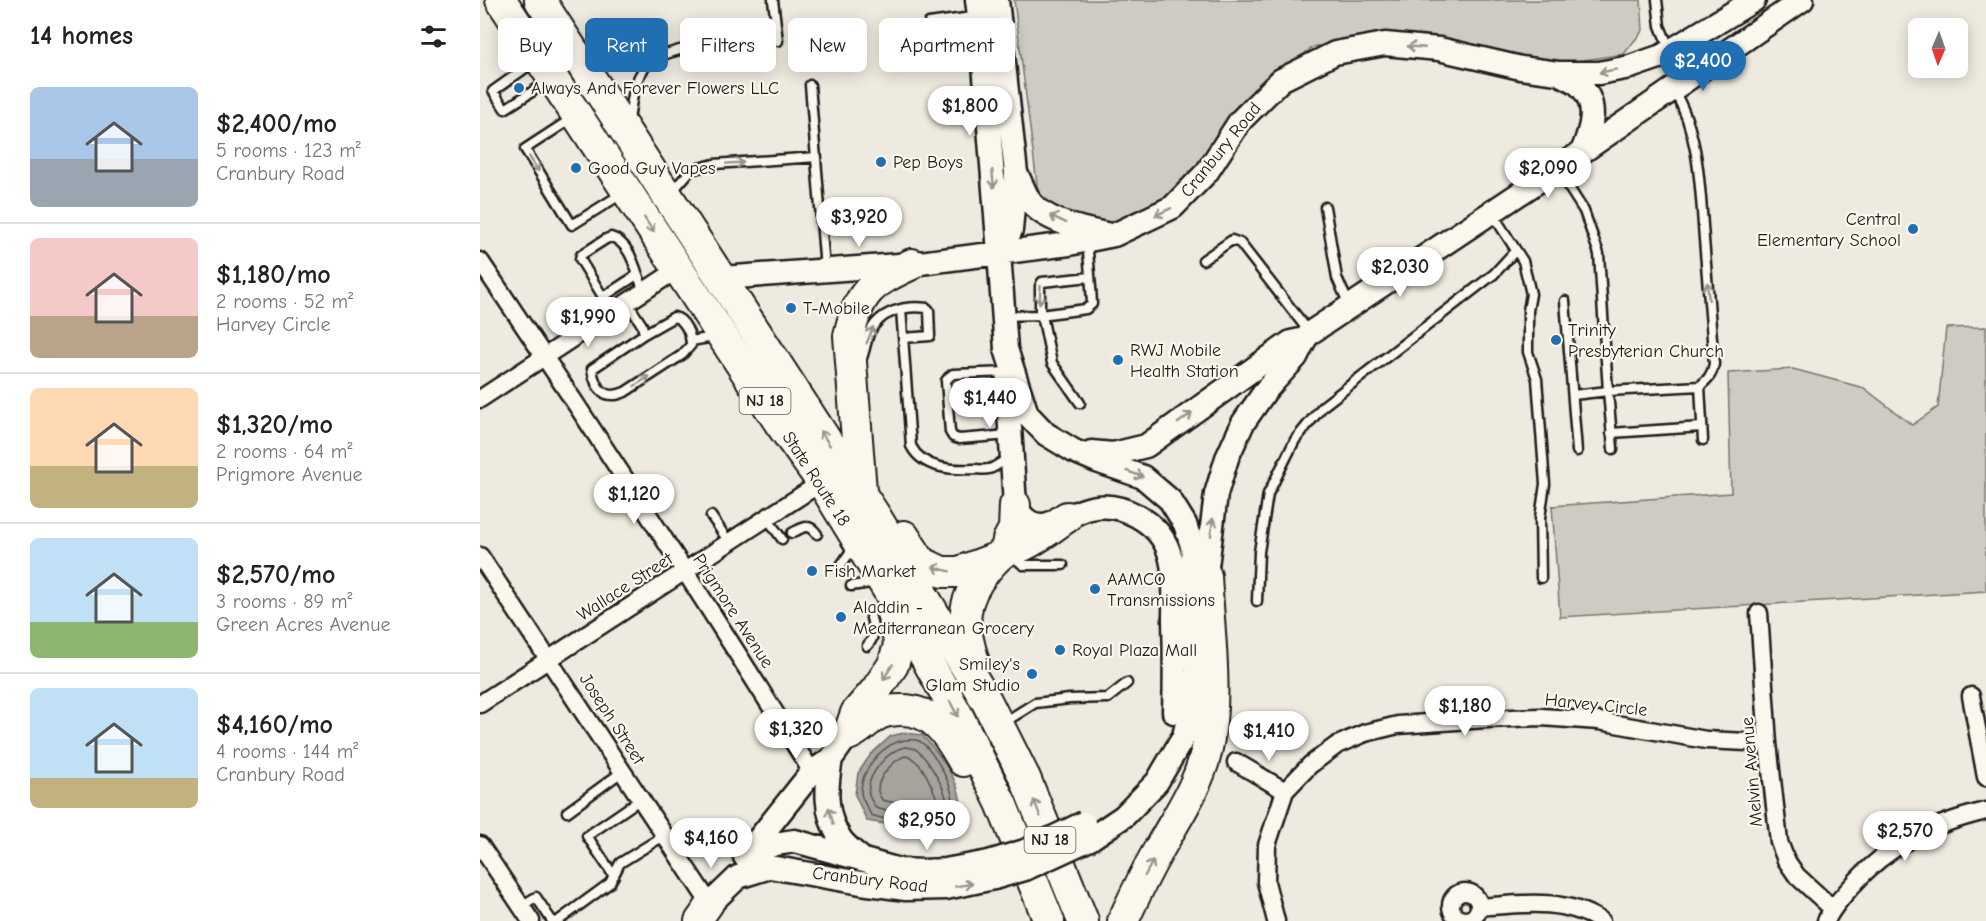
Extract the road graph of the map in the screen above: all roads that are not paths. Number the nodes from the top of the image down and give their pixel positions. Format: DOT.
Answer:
graph roads {
  1 [pos="501,0"];
  2 [pos="540,0"];
  3 [pos="774,0"];
  4 [pos="997,0"];
  5 [pos="1657,0"];
  6 [pos="1754,0"];
  7 [pos="1802,0"];
  8 [pos="978,8"];
  9 [pos="513,18"];
  10 [pos="945,18"];
  11 [pos="778,41"];
  12 [pos="680,50"];
  13 [pos="1670,50"];
  14 [pos="546,68"];
  15 [pos="549,72"];
  16 [pos="1558,73"];
  17 [pos="810,85"];
  18 [pos="1673,89"];
  19 [pos="577,116"];
  20 [pos="628,134"];
  21 [pos="1582,152"];
  22 [pos="817,158"];
  23 [pos="1557,169"];
  24 [pos="1016,173"];
  25 [pos="626,191"];
  26 [pos="668,196"];
  27 [pos="1325,207"];
  28 [pos="1492,212"];
  29 [pos="1114,235"];
  30 [pos="1087,241"];
  31 [pos="1516,250"];
  32 [pos="999,253"];
  33 [pos="1203,260"];
  34 [pos="480,261"];
  35 [pos="912,264"];
  36 [pos="678,269"];
  37 [pos="825,270"];
  38 [pos="637,275"];
  39 [pos="1090,277"];
  40 [pos="722,278"];
  41 [pos="644,291"];
  42 [pos="603,297"];
  43 [pos="1565,301"];
  44 [pos="627,302"];
  45 [pos="1350,307"];
  46 [pos="901,309"];
  47 [pos="612,312"];
  48 [pos="1040,315"];
  49 [pos="1004,316"];
  50 [pos="644,334"];
  51 [pos="1308,336"];
  52 [pos="903,338"];
  53 [pos="725,339"];
  54 [pos="691,340"];
  55 [pos="544,356"];
  56 [pos="1010,372"];
  57 [pos="852,373"];
  58 [pos="1700,386"];
  59 [pos="1608,392"];
  60 [pos="1573,395"];
  61 [pos="480,399"];
  62 [pos="1080,403"];
  63 [pos="1702,428"];
  64 [pos="1611,433"];
  65 [pos="1703,440"];
  66 [pos="1012,445"];
  67 [pos="1612,449"];
  68 [pos="1074,451"];
  69 [pos="1577,451"];
  70 [pos="822,482"];
  71 [pos="1004,482"];
  72 [pos="868,505"];
  73 [pos="711,516"];
  74 [pos="1067,517"];
  75 [pos="767,518"];
  76 [pos="792,533"];
  77 [pos="817,534"];
  78 [pos="782,539"];
  79 [pos="729,542"];
  80 [pos="857,542"];
  81 [pos="1001,554"];
  82 [pos="480,556"];
  83 [pos="1063,565"];
  84 [pos="839,567"];
  85 [pos="685,571"];
  86 [pos="1206,576"];
  87 [pos="1541,578"];
  88 [pos="851,586"];
  89 [pos="887,588"];
  90 [pos="1257,601"];
  91 [pos="1759,613"];
  92 [pos="871,618"];
  93 [pos="867,646"];
  94 [pos="550,660"];
  95 [pos="1127,683"];
  96 [pos="1971,696"];
  97 [pos="480,704"];
  98 [pos="1174,712"];
  99 [pos="992,714"];
  100 [pos="1768,743"];
  101 [pos="840,747"];
  102 [pos="1236,762"];
  103 [pos="623,771"];
  104 [pos="812,772"];
  105 [pos="1986,777"];
  106 [pos="1285,791"];
  107 [pos="794,795"];
  108 [pos="641,799"];
  109 [pos="1001,803"];
  110 [pos="1986,811"];
  111 [pos="567,812"];
  112 [pos="1087,831"];
  113 [pos="665,835"];
  114 [pos="795,841"];
  115 [pos="480,845"];
  116 [pos="745,857"];
  117 [pos="864,861"];
  118 [pos="992,870"];
  119 [pos="614,876"];
  120 [pos="834,878"];
  121 [pos="521,906"];
  122 [pos="1479,907"];
  123 [pos="704,913"];
  124 [pos="1829,915"];
  125 [pos="531,921"];
  126 [pos="552,921"];
  127 [pos="558,921"];
  128 [pos="1049,921"];
  129 [pos="1083,921"];
  130 [pos="1123,921"];
  131 [pos="1275,921"];
  132 [pos="1601,921"];
  1 -- 9 [label="highway, State Route 18 / NJ 18"];
  2 -- 20 [label="highway, State Route 18 / NJ 18"];
  3 -- 11 [label="lane"];
  4 -- 24 [label="main road"];
  5 -- 13 [label="lane"];
  6 -- 13 [label="main road, Cranbury Road"];
  7 -- 18 [label="main road, Cranbury Road"];
  8 -- 10 [label="lane"];
  8 -- 32 [label="main road, one-way"];
  12 -- 20 [label="lane"];
  13 -- 16 [label="main road, Cranbury Road, one-way"];
  14 -- 14 [label="lane"];
  15 -- 19 [label="highway, State Route 18 / NJ 18"];
  16 -- 21 [label="main road"];
  16 -- 29 [label="main road, Cranbury Road, one-way"];
  17 -- 22 [label="lane"];
  18 -- 21 [label="main road, Cranbury Road"];
  58 -- 18 [label="lane, one-way"];
  19 -- 25 [label="highway, State Route 18 / NJ 18"];
  19 -- 25 [label="lane, one-way"];
  20 -- 26 [label="highway, State Route 18 / NJ 18"];
  21 -- 23 [label="main road, Cranbury Road"];
  26 -- 22 [label="lane, one-way"];
  22 -- 37 [label="lane"];
  23 -- 28 [label="main road, Cranbury Road"];
  23 -- 59 [label="lane"];
  29 -- 24 [label="main road, one-way"];
  24 -- 32 [label="main road"];
  25 -- 36 [label="highway, State Route 18 / NJ 18, one-way"];
  26 -- 40 [label="highway, State Route 18 / NJ 18"];
  27 -- 45 [label="lane"];
  28 -- 31 [label="lane"];
  28 -- 45 [label="main road, Cranbury Road"];
  29 -- 30 [label="main road, Cranbury Road"];
  30 -- 32 [label="main road, Cranbury Road"];
  30 -- 39 [label="lane"];
  31 -- 87 [label="lane"];
  31 -- 90 [label="lane"];
  32 -- 35 [label="main road"];
  32 -- 49 [label="main road, Cranbury Road"];
  33 -- 51 [label="lane"];
  34 -- 55 [label="street, Prigmore Avenue"];
  35 -- 37 [label="main road"];
  35 -- 57 [label="highway"];
  36 -- 41 [label="street"];
  36 -- 53 [label="highway, State Route 18 / NJ 18"];
  37 -- 40 [label="main road"];
  38 -- 41 [label="lane"];
  38 -- 42 [label="lane"];
  38 -- 42 [label="lane"];
  39 -- 48 [label="lane"];
  39 -- 48 [label="lane, one-way"];
  72 -- 40 [label="highway, State Route 18 / NJ 18, one-way"];
  41 -- 44 [label="street"];
  42 -- 47 [label="lane"];
  43 -- 60 [label="lane"];
  44 -- 47 [label="street"];
  44 -- 50 [label="lane"];
  45 -- 51 [label="main road, Cranbury Road"];
  46 -- 52 [label="lane"];
  46 -- 52 [label="lane"];
  57 -- 46 [label="lane, one-way"];
  47 -- 55 [label="street"];
  48 -- 49 [label="lane"];
  48 -- 62 [label="lane"];
  49 -- 56 [label="main road, Cranbury Road"];
  50 -- 54 [label="lane"];
  50 -- 54 [label="lane, one-way"];
  68 -- 51 [label="main road, one-way"];
  86 -- 51 [label="main road, Cranbury Road, one-way"];
  52 -- 71 [label="lane"];
  53 -- 54 [label="lane"];
  53 -- 70 [label="highway, State Route 18 / NJ 18"];
  55 -- 61 [label="street"];
  55 -- 85 [label="street, Prigmore Avenue"];
  56 -- 66 [label="main road"];
  56 -- 66 [label="lane"];
  56 -- 68 [label="main road, Cranbury Road"];
  57 -- 72 [label="highway"];
  58 -- 59 [label="lane"];
  58 -- 63 [label="lane"];
  59 -- 60 [label="lane"];
  59 -- 64 [label="lane"];
  60 -- 69 [label="lane"];
  63 -- 64 [label="lane"];
  63 -- 65 [label="lane"];
  64 -- 67 [label="lane"];
  66 -- 71 [label="main road"];
  68 -- 98 [label="main road, Cranbury Road, one-way"];
  70 -- 75 [label="street, Wallace Street"];
  70 -- 80 [label="highway, State Route 18 / NJ 18"];
  71 -- 74 [label="main road"];
  71 -- 81 [label="highway"];
  81 -- 72 [label="highway, one-way"];
  72 -- 99 [label="highway, State Route 18 / NJ 18"];
  73 -- 79 [label="lane"];
  74 -- 81 [label="highway"];
  74 -- 98 [label="main road"];
  75 -- 78 [label="lane"];
  75 -- 79 [label="street, Wallace Street"];
  76 -- 77 [label="lane"];
  79 -- 85 [label="street, Wallace Street"];
  80 -- 84 [label="lane"];
  80 -- 89 [label="highway, State Route 18 / NJ 18"];
  81 -- 83 [label="lane"];
  81 -- 99 [label="highway"];
  82 -- 94 [label="street, Joseph Street"];
  85 -- 94 [label="street, Wallace Street"];
  85 -- 104 [label="street, Prigmore Avenue"];
  86 -- 112 [label="main road, Cranbury Road"];
  130 -- 86 [label="highway, one-way"];
  88 -- 89 [label="lane"];
  89 -- 101 [label="highway, one-way"];
  89 -- 109 [label="highway, State Route 18 / NJ 18, one-way"];
  91 -- 100 [label="street, Melvin Avenue"];
  92 -- 93 [label="lane"];
  94 -- 97 [label="street, Wallace Street"];
  94 -- 103 [label="street, Joseph Street"];
  95 -- 99 [label="lane"];
  96 -- 105 [label="street"];
  98 -- 112 [label="main road, Cranbury Road"];
  129 -- 99 [label="highway, State Route 18 / NJ 18, one-way"];
  100 -- 106 [label="street, Harvey Circle"];
  100 -- 124 [label="street, Melvin Avenue"];
  101 -- 104 [label="main road, Cranbury Road"];
  101 -- 109 [label="highway"];
  117 -- 101 [label="main road, one-way"];
  102 -- 106 [label="street"];
  103 -- 108 [label="street, Joseph Street"];
  103 -- 111 [label="lane"];
  104 -- 107 [label="main road, Cranbury Road"];
  106 -- 131 [label="street, Harvey Circle"];
  107 -- 114 [label="main road"];
  107 -- 116 [label="main road, Cranbury Road"];
  108 -- 113 [label="street, Joseph Street"];
  108 -- 119 [label="lane"];
  109 -- 128 [label="highway, State Route 18 / NJ 18"];
  110 -- 124 [label="street"];
  112 -- 118 [label="main road, Cranbury Road, bridge"];
  113 -- 119 [label="lane"];
  113 -- 123 [label="street, Joseph Street"];
  114 -- 116 [label="main road, Cranbury Road"];
  114 -- 117 [label="main road, Cranbury Road"];
  114 -- 120 [label="main road"];
  115 -- 121 [label="street"];
  116 -- 123 [label="main road, Cranbury Road"];
  117 -- 118 [label="main road, Cranbury Road"];
  120 -- 118 [label="main road, Cranbury Road, one-way"];
  119 -- 127 [label="lane"];
  120 -- 123 [label="main road, Cranbury Road"];
  121 -- 125 [label="street"];
  121 -- 126 [label="lane"];
  122 -- 132 [label="street"];
}
